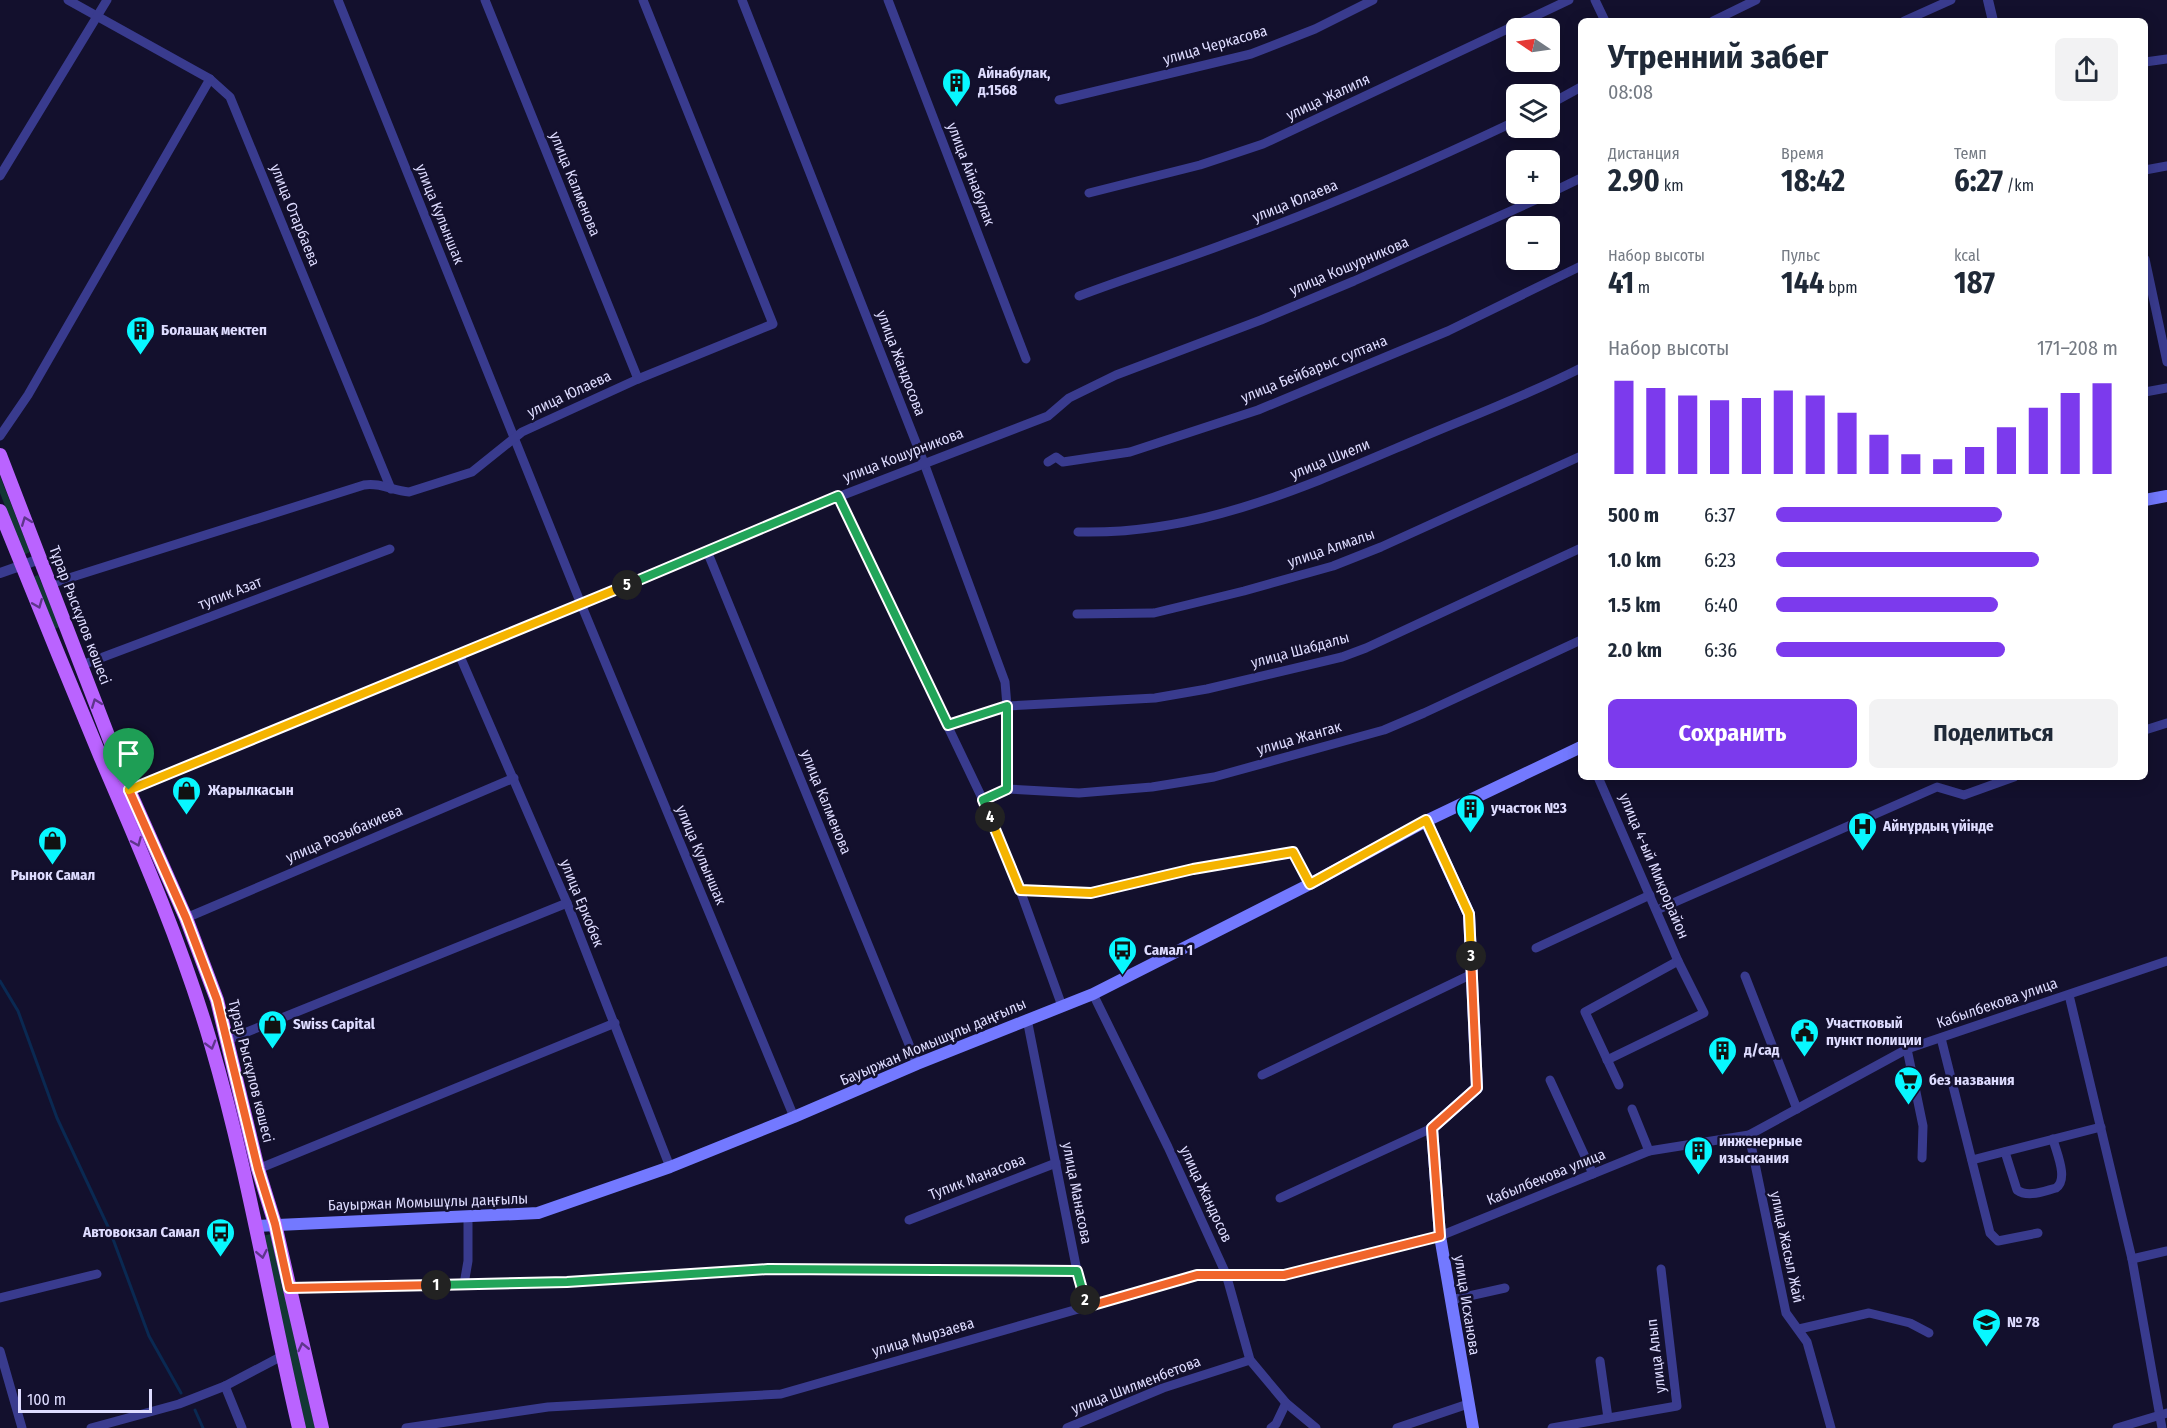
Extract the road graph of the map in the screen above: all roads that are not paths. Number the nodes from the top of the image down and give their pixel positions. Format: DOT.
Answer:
graph roads {
  1 [pos="68,0"];
  2 [pos="107,0"];
  3 [pos="338,0"];
  4 [pos="485,0"];
  5 [pos="643,0"];
  6 [pos="742,0"];
  7 [pos="888,0"];
  8 [pos="1373,0"];
  9 [pos="1569,0"];
  10 [pos="1594,0"];
  11 [pos="1755,0"];
  12 [pos="1951,0"];
  13 [pos="1988,0"];
  14 [pos="97,17"];
  15 [pos="1603,18"];
  16 [pos="1719,18"];
  17 [pos="1911,18"];
  18 [pos="1992,18"];
  19 [pos="2167,59"];
  20 [pos="2148,62"];
  21 [pos="210,79"];
  22 [pos="1578,89"];
  23 [pos="1560,99"];
  24 [pos="1059,100"];
  25 [pos="1506,126"];
  26 [pos="2167,166"];
  27 [pos="2148,169"];
  28 [pos="0,176"];
  29 [pos="1578,179"];
  30 [pos="1560,188"];
  31 [pos="1089,193"];
  32 [pos="1527,204"];
  33 [pos="1578,267"];
  34 [pos="2148,274"];
  35 [pos="1079,296"];
  36 [pos="1026,358"];
  37 [pos="2167,362"];
  38 [pos="1578,369"];
  39 [pos="638,379"];
  40 [pos="2167,388"];
  41 [pos="2148,391"];
  42 [pos="0,436"];
  43 [pos="514,440"];
  44 [pos="0,455"];
  45 [pos="1578,457"];
  46 [pos="1047,462"];
  47 [pos="924,463"];
  48 [pos="391,489"];
  49 [pos="838,496"];
  50 [pos="2167,496"];
  51 [pos="2148,499"];
  52 [pos="0,511"];
  53 [pos="1078,532"];
  54 [pos="390,549"];
  55 [pos="1578,549"];
  56 [pos="707,551"];
  57 [pos="40,559"];
  58 [pos="22,565"];
  59 [pos="0,573"];
  60 [pos="50,584"];
  61 [pos="581,604"];
  62 [pos="1077,614"];
  63 [pos="1578,641"];
  64 [pos="459,654"];
  65 [pos="82,665"];
  66 [pos="1007,706"];
  67 [pos="2167,723"];
  68 [pos="948,725"];
  69 [pos="2148,729"];
  70 [pos="1578,748"];
  71 [pos="513,778"];
  72 [pos="1599,780"];
  73 [pos="2006,780"];
  74 [pos="1007,789"];
  75 [pos="129,790"];
  76 [pos="983,800"];
  77 [pos="1426,820"];
  78 [pos="1310,884"];
  79 [pos="1020,890"];
  80 [pos="1650,895"];
  81 [pos="567,903"];
  82 [pos="1657,910"];
  83 [pos="186,918"];
  84 [pos="1536,948"];
  85 [pos="1678,961"];
  86 [pos="2167,962"];
  87 [pos="1472,974"];
  88 [pos="1745,976"];
  89 [pos="1093,994"];
  90 [pos="2069,995"];
  91 [pos="217,1000"];
  92 [pos="1062,1006"];
  93 [pos="199,1008"];
  94 [pos="1028,1018"];
  95 [pos="615,1023"];
  96 [pos="1941,1038"];
  97 [pos="227,1040"];
  98 [pos="1908,1049"];
  99 [pos="1607,1060"];
  100 [pos="917,1064"];
  101 [pos="1262,1075"];
  102 [pos="1550,1080"];
  103 [pos="1619,1085"];
  104 [pos="1632,1109"];
  105 [pos="1797,1109"];
  106 [pos="794,1117"];
  107 [pos="2101,1127"];
  108 [pos="1432,1128"];
  109 [pos="1749,1135"];
  110 [pos="2053,1139"];
  111 [pos="1649,1151"];
  112 [pos="2005,1152"];
  113 [pos="1922,1158"];
  114 [pos="1972,1160"];
  115 [pos="1056,1163"];
  116 [pos="670,1167"];
  117 [pos="258,1169"];
  118 [pos="1593,1174"];
  119 [pos="1281,1198"];
  120 [pos="468,1216"];
  121 [pos="909,1220"];
  122 [pos="275,1224"];
  123 [pos="256,1226"];
  124 [pos="2038,1233"];
  125 [pos="1440,1236"];
  126 [pos="2167,1251"];
  127 [pos="2132,1259"];
  128 [pos="1661,1269"];
  129 [pos="1077,1271"];
  130 [pos="97,1274"];
  131 [pos="1226,1274"];
  132 [pos="464,1284"];
  133 [pos="289,1288"];
  134 [pos="1505,1288"];
  135 [pos="0,1298"];
  136 [pos="1451,1300"];
  137 [pos="1086,1307"];
  138 [pos="1799,1329"];
  139 [pos="1929,1333"];
  140 [pos="0,1351"];
  141 [pos="282,1356"];
  142 [pos="1250,1360"];
  143 [pos="1600,1361"];
  144 [pos="225,1386"];
  145 [pos="1286,1403"];
  146 [pos="1468,1404"];
  147 [pos="2163,1414"];
  148 [pos="1608,1418"];
  149 [pos="1312,1427"];
  150 [pos="22,1428"];
  151 [pos="91,1428"];
  152 [pos="242,1428"];
  153 [pos="299,1428"];
  154 [pos="322,1428"];
  155 [pos="406,1428"];
  156 [pos="1067,1428"];
  157 [pos="1271,1428"];
  158 [pos="1397,1428"];
  159 [pos="1473,1428"];
  160 [pos="1552,1428"];
  161 [pos="1832,1428"];
  162 [pos="2117,1428"];
  163 [pos="2162,1428"];
  1 -- 14 [label="street"];
  2 -- 14 [label="street"];
  3 -- 43 [label="street, улица Кулыншак"];
  4 -- 39 [label="street, улица Калменова"];
  5 -- 39 [label="street, улица Юлаева"];
  6 -- 47 [label="street, улица Жандосова"];
  7 -- 36 [label="street, улица Айнабулак"];
  8 -- 24 [label="street, улица Черкасова"];
  9 -- 31 [label="street, улица Жалиля"];
  10 -- 15 [label="street"];
  11 -- 16 [label="street"];
  12 -- 17 [label="street"];
  13 -- 18 [label="street"];
  14 -- 21 [label="street, улица Отарбаева"];
  14 -- 28 [label="street"];
  19 -- 20 [label="street"];
  21 -- 42 [label="street"];
  21 -- 48 [label="street, улица Отарбаева"];
  22 -- 23 [label="street"];
  25 -- 35 [label="street, улица Юлаева"];
  26 -- 27 [label="street"];
  29 -- 30 [label="street, улица Кошурникова"];
  32 -- 47 [label="street, улица Кошурникова"];
  33 -- 46 [label="street, улица Бейбарыс султана"];
  34 -- 37 [label="street"];
  38 -- 53 [label="street, улица Шиели"];
  39 -- 43 [label="street, улица Юлаева"];
  40 -- 41 [label="street"];
  43 -- 48 [label="street, улица Юлаева"];
  43 -- 61 [label="street, улица Кулыншак"];
  57 -- 44 [label="main road, Тұрар Рыскұлов көшесі, one-way"];
  45 -- 62 [label="street, улица Алмалы"];
  47 -- 49 [label="street, улица Кошурникова"];
  47 -- 66 [label="street, улица Жандосова"];
  48 -- 60 [label="street, улица Юлаева"];
  49 -- 56 [label="street, улица Кошурникова"];
  49 -- 68 [label="street"];
  50 -- 51 [label="main road"];
  52 -- 58 [label="main road"];
  54 -- 65 [label="street, тупик Азат"];
  55 -- 66 [label="street, улица Шабдалы"];
  56 -- 61 [label="street, улица Кошурникова"];
  56 -- 100 [label="street, улица Калменова"];
  57 -- 58 [label="street"];
  57 -- 60 [label="main road, Тұрар Рыскұлов көшесі"];
  58 -- 59 [label="street"];
  58 -- 93 [label="main road, one-way"];
  60 -- 65 [label="main road, Тұрар Рыскұлов көшесі"];
  61 -- 64 [label="street, улица Кошурникова"];
  61 -- 106 [label="street, улица Кулыншак"];
  63 -- 74 [label="street, улица Жангак"];
  64 -- 71 [label="street, улица Еркобек"];
  64 -- 75 [label="street, улица Кошурникова"];
  75 -- 65 [label="main road, Тұрар Рыскұлов көшесі, one-way"];
  66 -- 68 [label="street, улица Шабдалы"];
  66 -- 74 [label="street, улица Жандосова"];
  67 -- 69 [label="street"];
  68 -- 76 [label="street"];
  70 -- 77 [label="main road, Бауыржан Момышұлы даңғылы"];
  71 -- 81 [label="street, улица Еркобек"];
  71 -- 83 [label="street, улица Розыбакиева"];
  72 -- 80 [label="street, улица 4-ый Микрорайон"];
  73 -- 82 [label="street"];
  74 -- 76 [label="street"];
  75 -- 83 [label="main road, Тұрар Рыскұлов көшесі"];
  76 -- 79 [label="street"];
  77 -- 78 [label="main road, Бауыржан Момышұлы даңғылы"];
  77 -- 87 [label="main road"];
  78 -- 79 [label="street"];
  78 -- 89 [label="main road, Бауыржан Момышұлы даңғылы"];
  79 -- 92 [label="street"];
  80 -- 82 [label="street, улица 4-ый Микрорайон"];
  80 -- 84 [label="street"];
  81 -- 95 [label="street, улица Еркобек"];
  81 -- 97 [label="street"];
  82 -- 85 [label="street, улица 4-ый Микрорайон"];
  83 -- 91 [label="main road, Тұрар Рыскұлов көшесі"];
  85 -- 99 [label="street, улица 4-ый Микрорайон"];
  85 -- 99 [label="street"];
  86 -- 90 [label="street, Кабылбекова улица"];
  87 -- 101 [label="street"];
  87 -- 108 [label="main road"];
  88 -- 105 [label="street"];
  89 -- 92 [label="main road, Бауыржан Момышұлы даңғылы"];
  89 -- 131 [label="street, улица Жандосов"];
  90 -- 96 [label="street, Кабылбекова улица"];
  90 -- 107 [label="street"];
  91 -- 93 [label="main road"];
  91 -- 97 [label="main road, Тұрар Рыскұлов көшесі"];
  92 -- 94 [label="main road, Бауыржан Момышұлы даңғылы"];
  93 -- 123 [label="main road, one-way"];
  94 -- 100 [label="main road, Бауыржан Момышұлы даңғылы"];
  94 -- 115 [label="street, улица Манасова"];
  95 -- 116 [label="street, улица Еркобек"];
  95 -- 117 [label="street"];
  96 -- 98 [label="street, Кабылбекова улица"];
  96 -- 114 [label="street"];
  97 -- 117 [label="main road, Тұрар Рыскұлов көшесі"];
  98 -- 105 [label="street, Кабылбекова улица"];
  98 -- 113 [label="street"];
  99 -- 103 [label="street, улица 4-ый Микрорайон"];
  100 -- 106 [label="main road, Бауыржан Момышұлы даңғылы"];
  102 -- 118 [label="street"];
  104 -- 111 [label="street"];
  105 -- 109 [label="street, Кабылбекова улица"];
  106 -- 116 [label="main road, Бауыржан Момышұлы даңғылы"];
  107 -- 110 [label="street"];
  107 -- 127 [label="street"];
  108 -- 119 [label="street"];
  108 -- 125 [label="main road, улица Исханова"];
  109 -- 111 [label="street, Кабылбекова улица"];
  109 -- 138 [label="street, улица Жасыл Жай"];
  110 -- 112 [label="street"];
  110 -- 112 [label="street"];
  111 -- 118 [label="street, Кабылбекова улица"];
  112 -- 114 [label="street"];
  114 -- 124 [label="street"];
  115 -- 121 [label="street, Тупик Манасова"];
  115 -- 129 [label="street, улица Манасова"];
  116 -- 120 [label="main road, Бауыржан Момышұлы даңғылы"];
  117 -- 122 [label="main road, Тұрар Рыскұлов көшесі"];
  118 -- 125 [label="street, Кабылбекова улица"];
  120 -- 122 [label="main road, Бауыржан Момышұлы даңғылы"];
  120 -- 132 [label="street"];
  122 -- 123 [label="main road, Бауыржан Момышұлы даңғылы"];
  122 -- 133 [label="main road, Тұрар Рыскұлов көшесі"];
  123 -- 141 [label="main road, one-way"];
  125 -- 131 [label="street, улица Мырзаева"];
  125 -- 136 [label="main road, улица Исханова"];
  126 -- 127 [label="street"];
  127 -- 147 [label="street"];
  128 -- 148 [label="street, улица Алып"];
  129 -- 132 [label="street"];
  129 -- 137 [label="street, улица Манасова"];
  130 -- 135 [label="street"];
  131 -- 137 [label="street, улица Мырзаева"];
  131 -- 142 [label="street, улица Жандосов"];
  132 -- 133 [label="street"];
  154 -- 133 [label="main road, Тұрар Рыскұлов көшесі, one-way"];
  134 -- 136 [label="street"];
  136 -- 146 [label="main road, улица Исханова"];
  137 -- 155 [label="street, улица Мырзаева"];
  138 -- 139 [label="street"];
  138 -- 161 [label="street, улица Жасыл Жай"];
  140 -- 150 [label="street"];
  141 -- 144 [label="street"];
  141 -- 153 [label="main road"];
  142 -- 145 [label="street, улица Жандосов"];
  142 -- 156 [label="street, улица Шилменбетова"];
  143 -- 148 [label="street"];
  144 -- 151 [label="street"];
  144 -- 152 [label="street"];
  145 -- 149 [label="street, улица Жандосов"];
  145 -- 157 [label="street"];
  146 -- 158 [label="street"];
  146 -- 159 [label="main road, улица Исханова"];
  147 -- 162 [label="street"];
  147 -- 163 [label="street"];
  148 -- 160 [label="street, улица Алып"];
}
